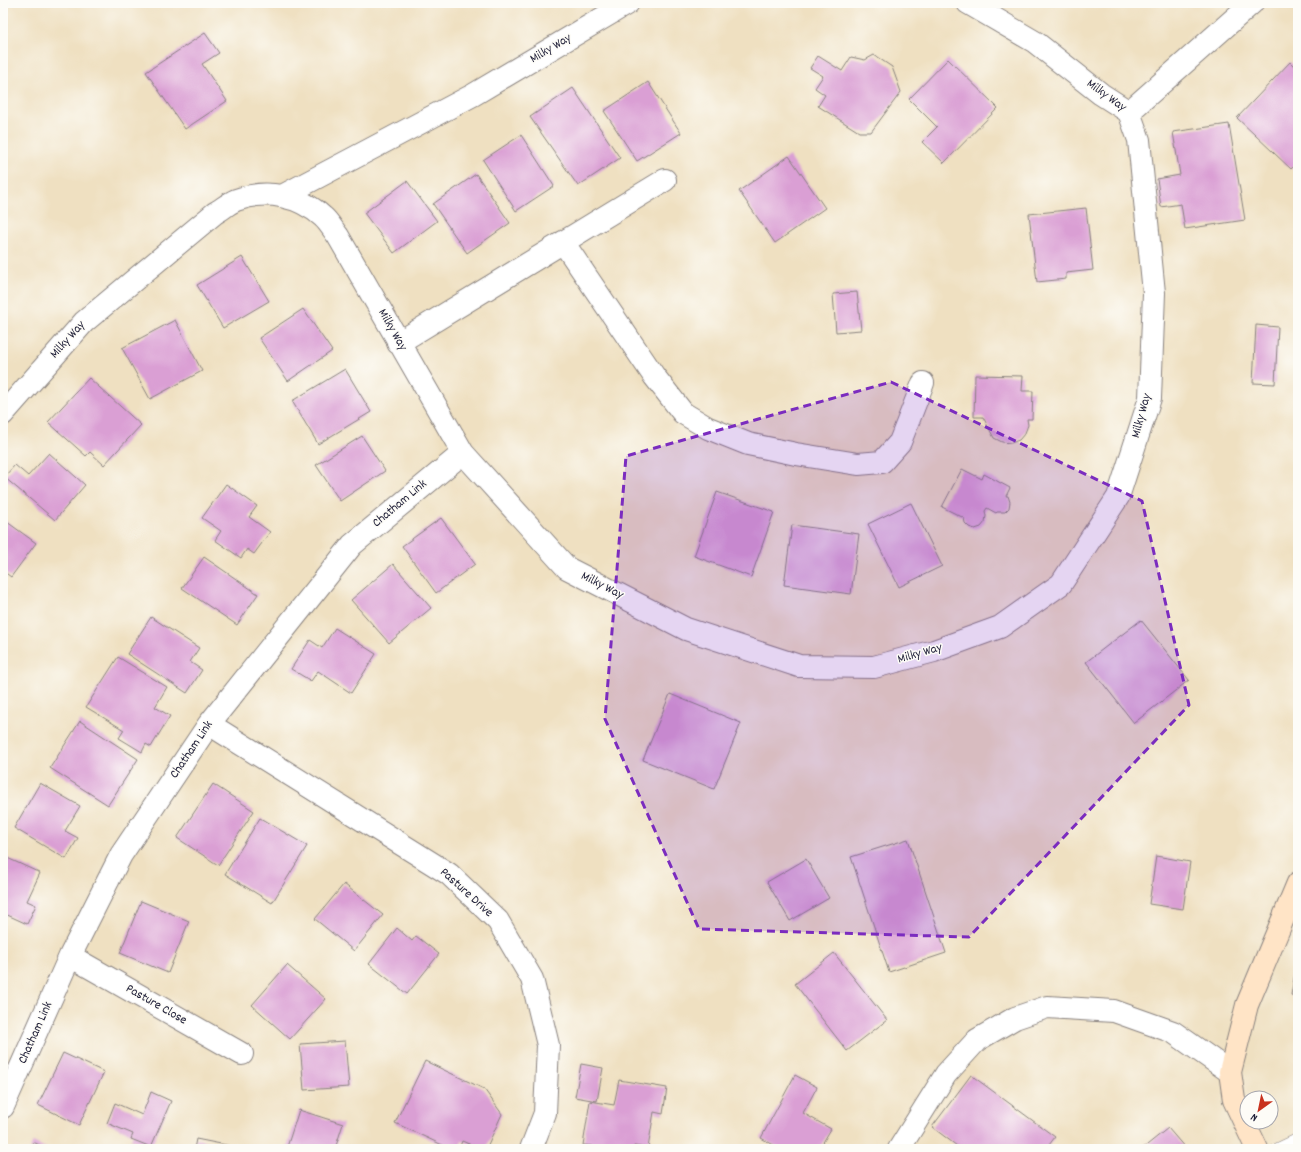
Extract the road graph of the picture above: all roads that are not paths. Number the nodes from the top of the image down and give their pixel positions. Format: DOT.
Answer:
graph roads {
  1 [pos="628,3"];
  2 [pos="968,3"];
  3 [pos="1252,3"];
  4 [pos="1129,112"];
  5 [pos="665,180"];
  6 [pos="282,196"];
  7 [pos="564,242"];
  8 [pos="398,343"];
  9 [pos="923,383"];
  10 [pos="3,414"];
  11 [pos="463,453"];
  12 [pos="209,724"];
  13 [pos="1298,883"];
  14 [pos="70,956"];
  15 [pos="242,1054"];
  16 [pos="1230,1072"];
  17 [pos="3,1107"];
  18 [pos="1298,1139"];
  19 [pos="531,1149"];
  20 [pos="899,1149"];
  21 [pos="1257,1149"];
  22 [pos="1277,1149"];
  1 -- 6 [label="street, Milky Way"];
  2 -- 4 [label="street, Milky Way"];
  3 -- 4 [label="street"];
  4 -- 11 [label="street, Milky Way"];
  5 -- 7 [label="street"];
  6 -- 8 [label="street, Milky Way"];
  6 -- 10 [label="street, Milky Way"];
  7 -- 8 [label="street"];
  7 -- 9 [label="street"];
  8 -- 11 [label="street, Milky Way"];
  11 -- 12 [label="street, Chatham Link"];
  12 -- 14 [label="street, Chatham Link"];
  12 -- 19 [label="street, Pasture Drive"];
  13 -- 16 [label="main road"];
  14 -- 15 [label="street, Pasture Close"];
  14 -- 17 [label="street, Chatham Link"];
  16 -- 20 [label="street"];
  16 -- 21 [label="main road"];
  18 -- 22 [label="lane"];
}
